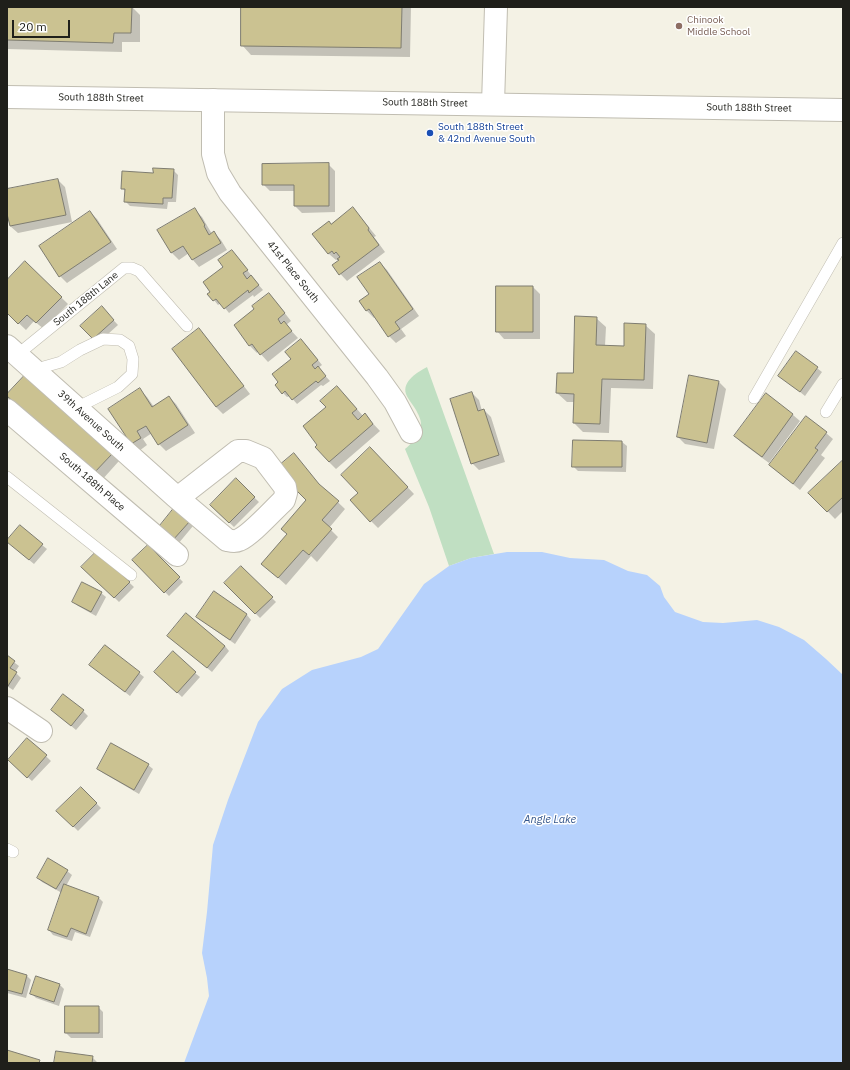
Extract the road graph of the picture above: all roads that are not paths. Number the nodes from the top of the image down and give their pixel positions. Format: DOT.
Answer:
graph roads {
  1 [pos="496,7"];
  2 [pos="7,97"];
  3 [pos="214,100"];
  4 [pos="493,104"];
  5 [pos="843,110"];
  6 [pos="843,243"];
  7 [pos="187,326"];
  8 [pos="12,351"];
  9 [pos="33,370"];
  10 [pos="843,384"];
  11 [pos="754,398"];
  12 [pos="76,408"];
  13 [pos="7,410"];
  14 [pos="826,412"];
  15 [pos="411,432"];
  16 [pos="7,477"];
  17 [pos="174,496"];
  18 [pos="177,555"];
  19 [pos="131,575"];
  20 [pos="7,708"];
  21 [pos="41,731"];
  1 -- 4 [label="street"];
  2 -- 3 [label="street, South 188th Street"];
  3 -- 4 [label="street, South 188th Street"];
  3 -- 15 [label="street, 41st Place South"];
  4 -- 5 [label="street, South 188th Street"];
  6 -- 11 [label="lane"];
  7 -- 8 [label="lane, South 188th Lane"];
  8 -- 9 [label="street, 39th Avenue South"];
  9 -- 12 [label="street, 39th Avenue South"];
  9 -- 12 [label="lane"];
  10 -- 14 [label="lane"];
  12 -- 17 [label="street, 39th Avenue South"];
  13 -- 18 [label="street, South 188th Place"];
  16 -- 19 [label="lane"];
  17 -- 17 [label="street, 39th Avenue South"];
  20 -- 21 [label="street"];
}
